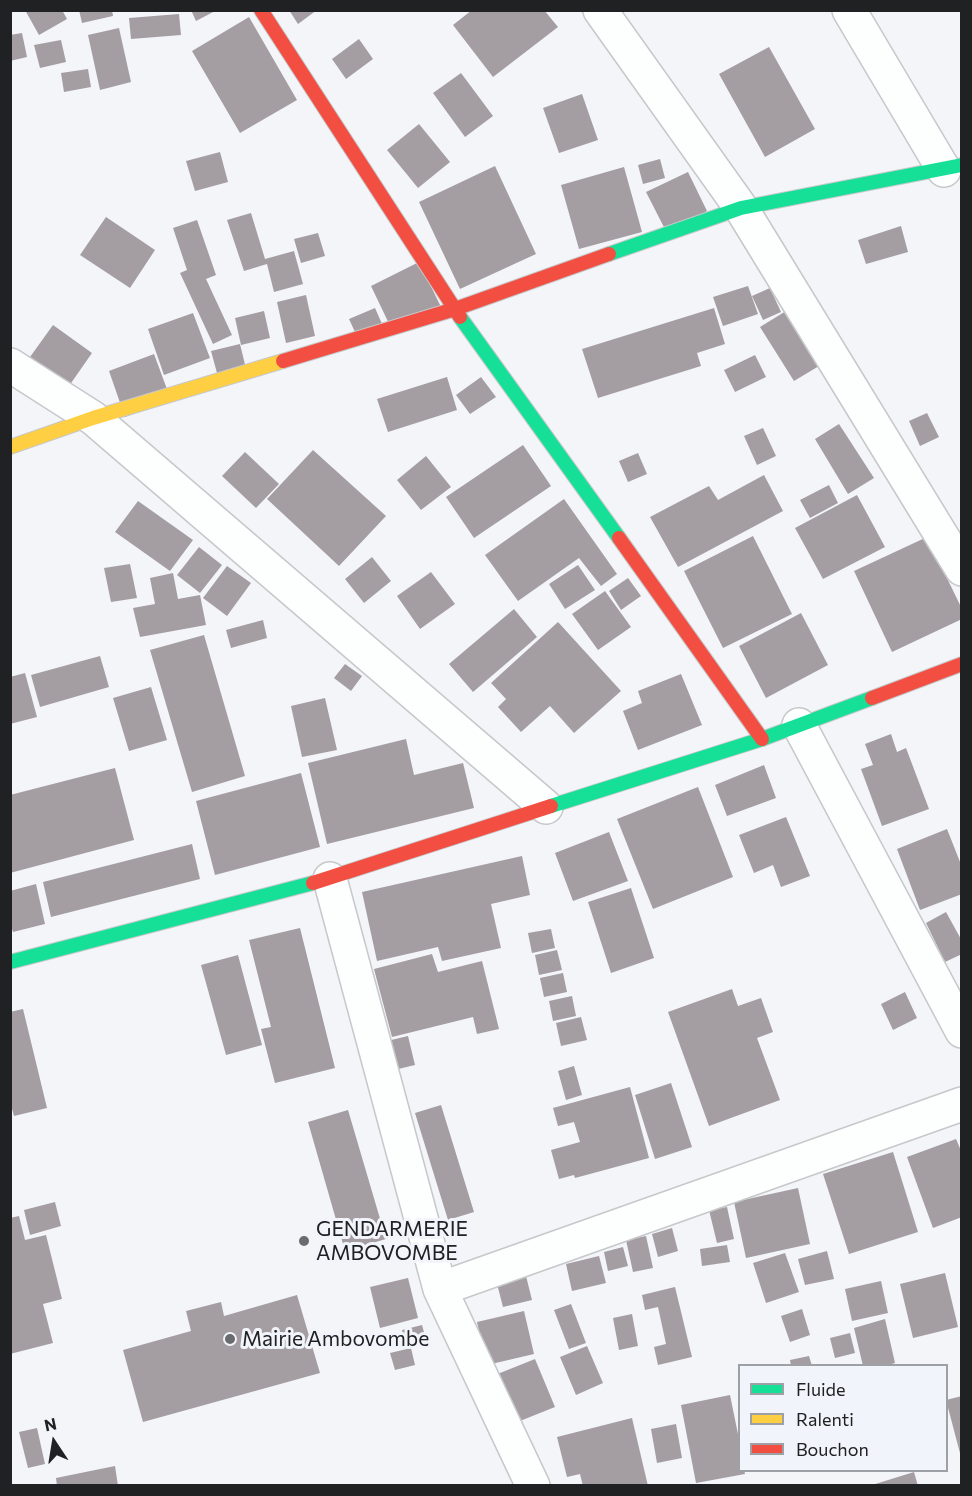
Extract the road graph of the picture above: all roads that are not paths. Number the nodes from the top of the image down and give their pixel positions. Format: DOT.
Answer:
graph roads {
  1 [pos="261,10"];
  2 [pos="600,10"];
  3 [pos="849,10"];
  4 [pos="953,168"];
  5 [pos="741,208"];
  6 [pos="455,309"];
  7 [pos="10,365"];
  8 [pos="93,418"];
  9 [pos="10,447"];
  10 [pos="962,569"];
  11 [pos="962,664"];
  12 [pos="799,725"];
  13 [pos="762,739"];
  14 [pos="546,807"];
  15 [pos="330,879"];
  16 [pos="10,962"];
  17 [pos="962,1031"];
  18 [pos="962,1104"];
  19 [pos="440,1289"];
  20 [pos="533,1485"];
  1 -- 6 [label="street"];
  2 -- 5 [label="street"];
  3 -- 4 [label="street"];
  4 -- 5 [label="street"];
  5 -- 6 [label="street"];
  5 -- 10 [label="street"];
  6 -- 8 [label="street"];
  6 -- 13 [label="street"];
  7 -- 8 [label="street"];
  8 -- 9 [label="street"];
  8 -- 14 [label="street"];
  11 -- 12 [label="street"];
  12 -- 13 [label="street"];
  12 -- 17 [label="street"];
  13 -- 14 [label="street"];
  14 -- 15 [label="street"];
  15 -- 16 [label="street"];
  15 -- 19 [label="street"];
  18 -- 19 [label="street"];
  19 -- 20 [label="street"];
}
